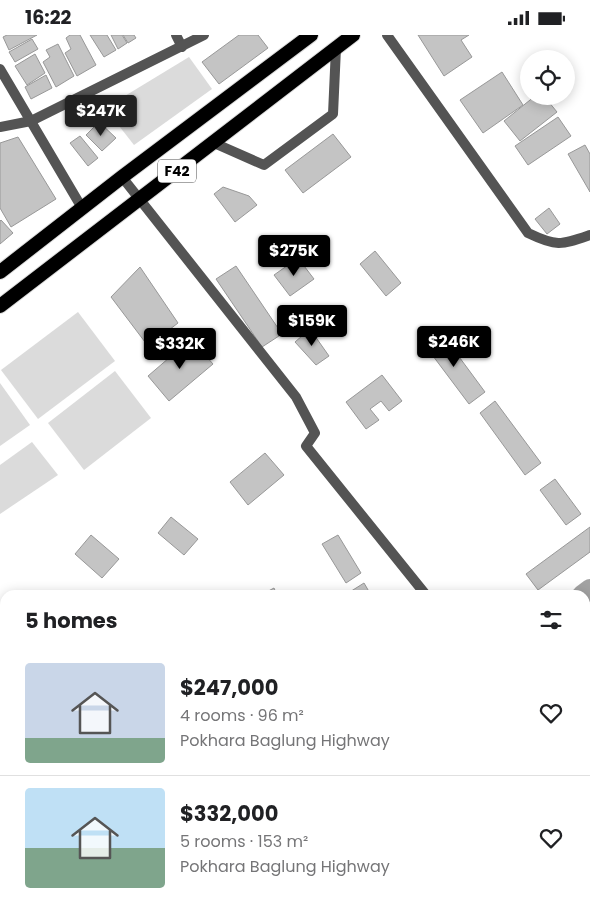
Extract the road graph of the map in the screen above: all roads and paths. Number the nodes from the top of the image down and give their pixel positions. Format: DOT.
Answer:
graph roads {
  1 [pos="176,35"];
  2 [pos="204,35"];
  3 [pos="310,35"];
  4 [pos="353,35"];
  5 [pos="387,35"];
  6 [pos="182,47"];
  7 [pos="336,48"];
  8 [pos="0,69"];
  9 [pos="31,121"];
  10 [pos="0,127"];
  11 [pos="214,143"];
  12 [pos="122,177"];
  13 [pos="138,199"];
  14 [pos="82,208"];
  15 [pos="590,235"];
  16 [pos="0,272"];
  17 [pos="0,306"];
  18 [pos="422,590"];
  1 -- 6 [label="street"];
  2 -- 6 [label="street"];
  3 -- 12 [label="highway, F42"];
  4 -- 7 [label="highway, F42"];
  5 -- 15 [label="street"];
  6 -- 9 [label="street"];
  7 -- 11 [label="highway, F42"];
  7 -- 11 [label="street"];
  8 -- 9 [label="street"];
  9 -- 10 [label="street"];
  9 -- 14 [label="street"];
  11 -- 13 [label="highway, F42"];
  12 -- 13 [label="street"];
  12 -- 14 [label="highway, F42"];
  13 -- 17 [label="highway, F42"];
  13 -- 18 [label="street"];
  14 -- 16 [label="highway, F42"];
}
